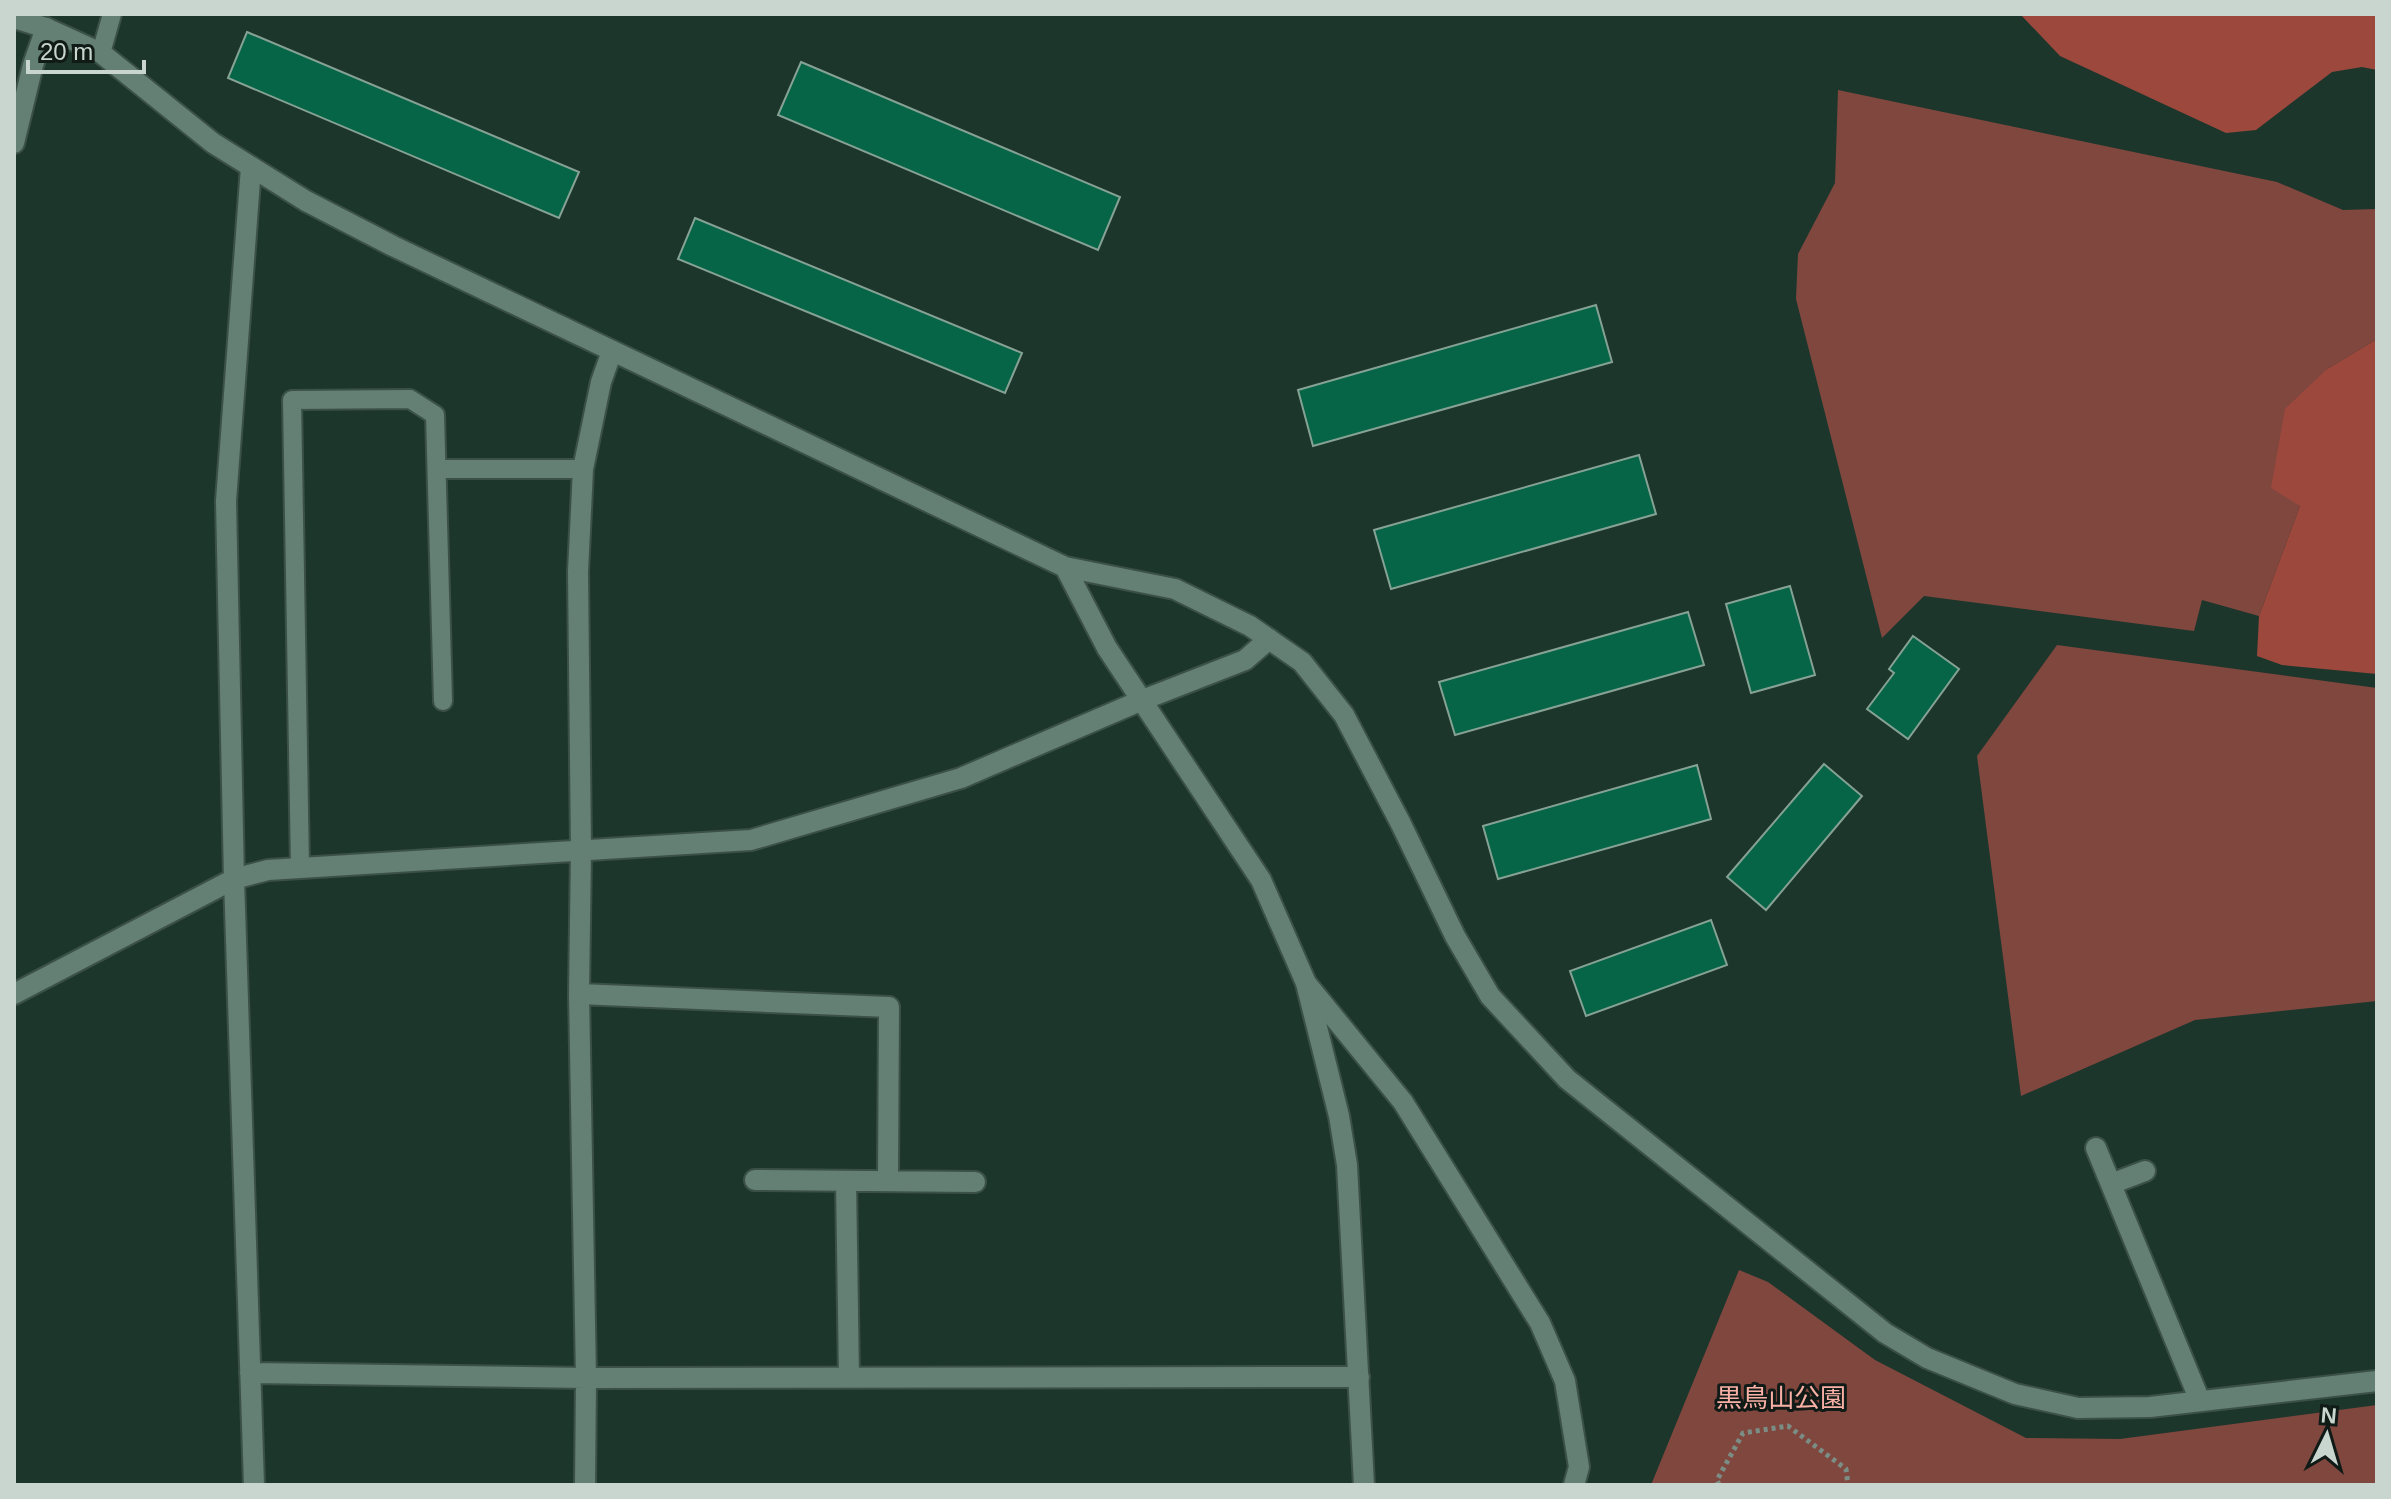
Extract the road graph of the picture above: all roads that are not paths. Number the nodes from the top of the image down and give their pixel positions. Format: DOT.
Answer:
graph roads {
  1 [pos="112,14"];
  2 [pos="14,18"];
  3 [pos="46,28"];
  4 [pos="101,53"];
  5 [pos="14,143"];
  6 [pos="251,167"];
  7 [pos="612,351"];
  8 [pos="437,469"];
  9 [pos="583,469"];
  10 [pos="1065,567"];
  11 [pos="1269,639"];
  12 [pos="443,701"];
  13 [pos="1140,701"];
  14 [pos="581,851"];
  15 [pos="300,867"];
  16 [pos="234,879"];
  17 [pos="1306,983"];
  18 [pos="14,994"];
  19 [pos="579,994"];
  20 [pos="2096,1148"];
  21 [pos="2145,1171"];
  22 [pos="755,1180"];
  23 [pos="846,1181"];
  24 [pos="888,1181"];
  25 [pos="975,1182"];
  26 [pos="2111,1184"];
  27 [pos="250,1373"];
  28 [pos="849,1377"];
  29 [pos="1359,1377"];
  30 [pos="586,1378"];
  31 [pos="2377,1381"];
  32 [pos="2200,1401"];
  33 [pos="254,1485"];
  34 [pos="585,1485"];
  35 [pos="1364,1485"];
  36 [pos="1574,1485"];
  1 -- 4 [label="lane"];
  2 -- 3 [label="street"];
  3 -- 4 [label="street"];
  3 -- 5 [label="street"];
  4 -- 6 [label="street"];
  6 -- 7 [label="street"];
  6 -- 16 [label="street"];
  7 -- 9 [label="street"];
  7 -- 10 [label="street"];
  8 -- 9 [label="lane"];
  8 -- 12 [label="lane"];
  8 -- 15 [label="lane"];
  9 -- 14 [label="street"];
  10 -- 11 [label="street"];
  10 -- 13 [label="street"];
  11 -- 13 [label="street"];
  11 -- 32 [label="street"];
  13 -- 14 [label="street"];
  13 -- 17 [label="street"];
  14 -- 15 [label="street"];
  14 -- 19 [label="street"];
  15 -- 16 [label="street"];
  16 -- 18 [label="street"];
  16 -- 27 [label="street"];
  17 -- 29 [label="street"];
  17 -- 36 [label="street"];
  19 -- 24 [label="street"];
  19 -- 30 [label="street"];
  20 -- 26 [label="street"];
  21 -- 26 [label="street"];
  22 -- 23 [label="street"];
  23 -- 24 [label="street"];
  23 -- 28 [label="street"];
  24 -- 25 [label="street"];
  26 -- 32 [label="street"];
  27 -- 30 [label="street"];
  27 -- 33 [label="street"];
  28 -- 29 [label="street"];
  28 -- 30 [label="street"];
  29 -- 35 [label="street"];
  30 -- 34 [label="street"];
  31 -- 32 [label="street"];
}
